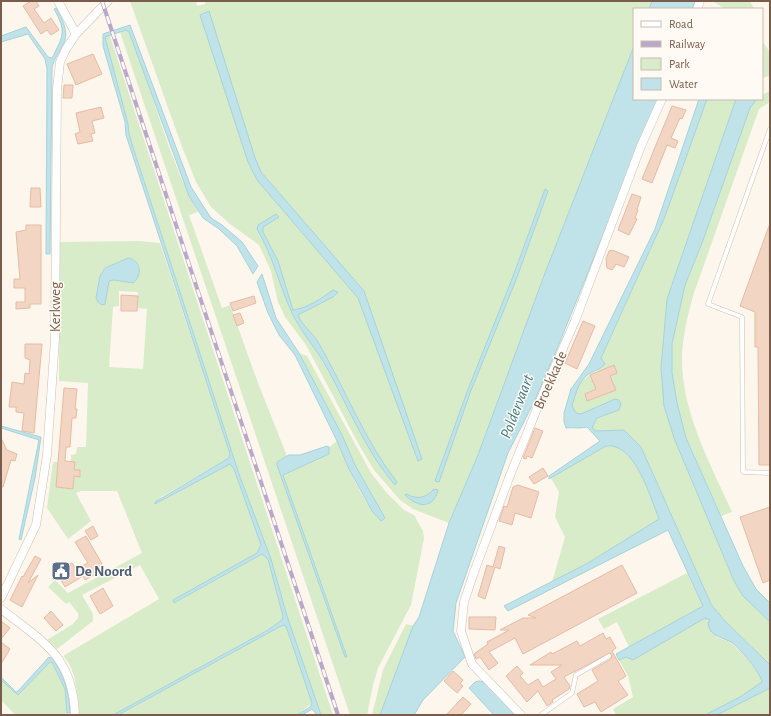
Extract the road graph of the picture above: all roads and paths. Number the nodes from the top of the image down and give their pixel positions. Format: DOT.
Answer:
graph roads {
  1 [pos="58,1"];
  2 [pos="108,1"];
  3 [pos="76,34"];
  4 [pos="662,100"];
  5 [pos="770,129"];
  6 [pos="770,473"];
  7 [pos="1,598"];
  8 [pos="1,609"];
  9 [pos="609,656"];
  10 [pos="75,715"];
  11 [pos="521,715"];
  12 [pos="541,715"];
  1 -- 3 [label="street"];
  2 -- 3 [label="street, Kerkweg"];
  3 -- 7 [label="street, Kerkweg"];
  4 -- 11 [label="street, Broekkade"];
  5 -- 6 [label="lane"];
  8 -- 10 [label="street"];
  9 -- 12 [label="lane"];
}
